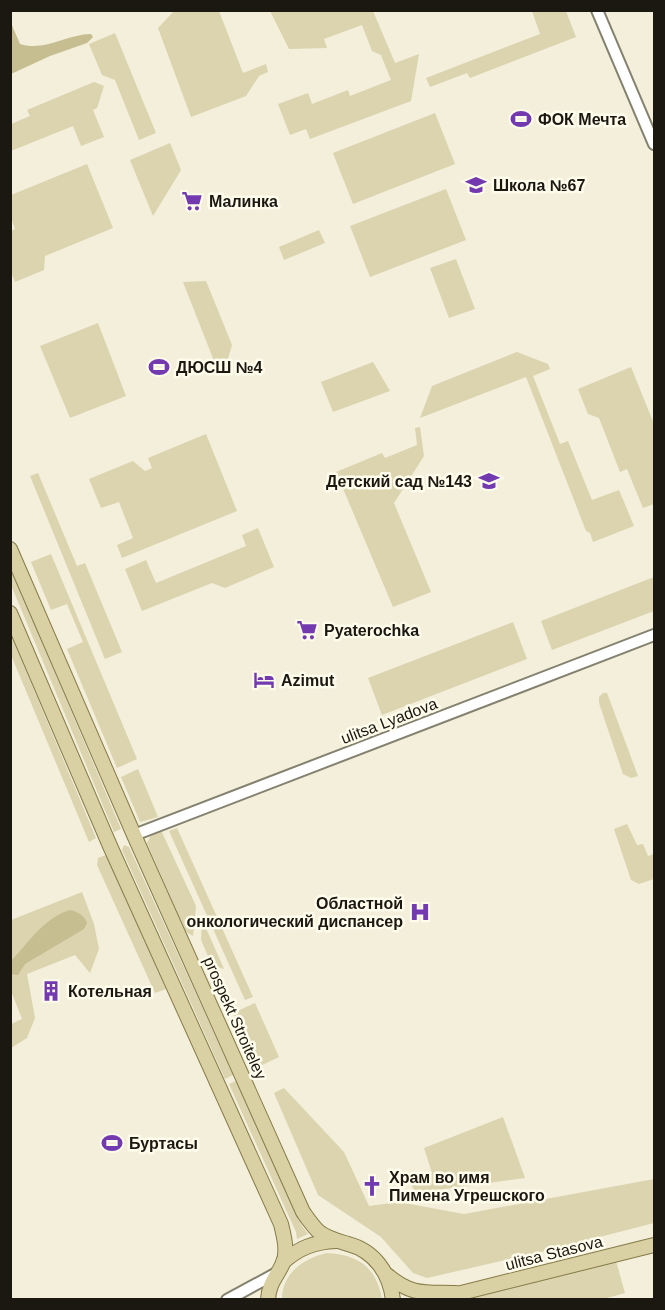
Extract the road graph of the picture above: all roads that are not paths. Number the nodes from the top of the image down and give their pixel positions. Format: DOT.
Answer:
graph roads {
  1 [pos="597,10"];
  2 [pos="654,144"];
  3 [pos="10,549"];
  4 [pos="10,614"];
  5 [pos="654,634"];
  6 [pos="134,835"];
  7 [pos="336,1241"];
  8 [pos="654,1245"];
  9 [pos="283,1262"];
  10 [pos="386,1273"];
  11 [pos="275,1274"];
  12 [pos="461,1293"];
  13 [pos="228,1299"];
  14 [pos="246,1299"];
  15 [pos="268,1299"];
  16 [pos="393,1299"];
  17 [pos="445,1299"];
  1 -- 2 [label="street"];
  3 -- 6 [label="main road, prospekt Stroiteley"];
  4 -- 9 [label="main road"];
  5 -- 6 [label="street, ulitsa Lyadova"];
  6 -- 7 [label="main road, prospekt Stroiteley"];
  7 -- 9 [label="main road"];
  7 -- 10 [label="main road, prospekt Stroiteley"];
  8 -- 12 [label="main road, ulitsa Stasova"];
  9 -- 11 [label="main road"];
  10 -- 12 [label="main road, ulitsa Stasova"];
  10 -- 16 [label="main road, prospekt Stroiteley"];
  11 -- 13 [label="street"];
  11 -- 15 [label="main road"];
  12 -- 17 [label="main road, ulitsa Stasova"];
  13 -- 14 [label="street"];
}
